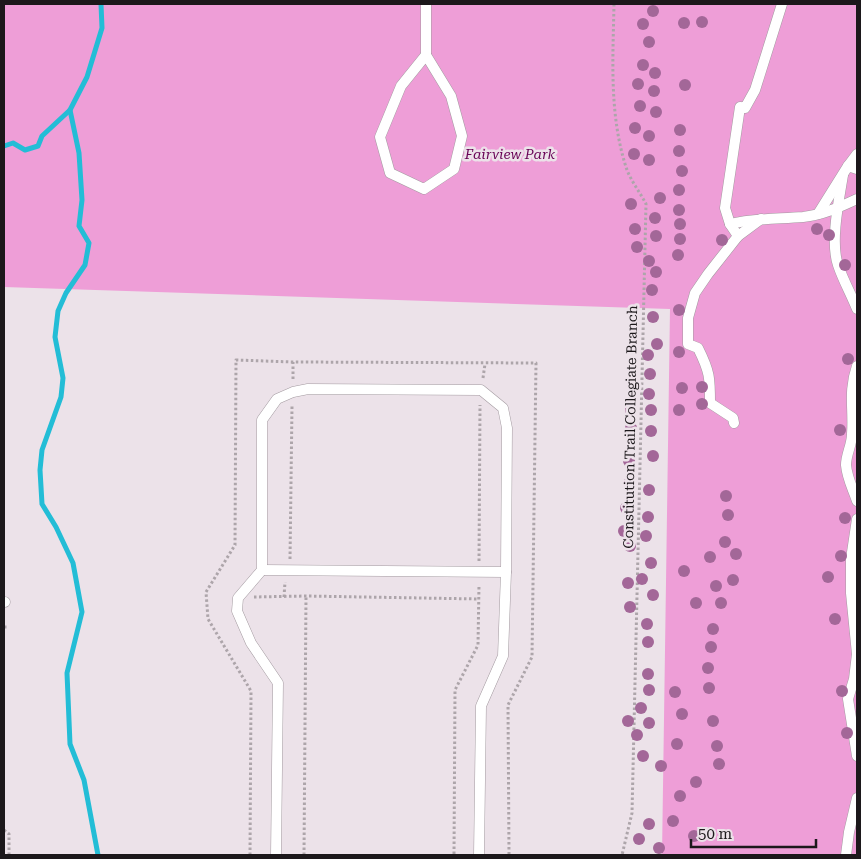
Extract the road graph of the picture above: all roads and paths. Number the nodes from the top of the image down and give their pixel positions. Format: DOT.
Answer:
graph roads {
  1 [pos="426,4"];
  2 [pos="614,4"];
  3 [pos="782,4"];
  4 [pos="426,55"];
  5 [pos="857,154"];
  6 [pos="849,170"];
  7 [pos="857,198"];
  8 [pos="838,208"];
  9 [pos="818,214"];
  10 [pos="761,219"];
  11 [pos="730,224"];
  12 [pos="738,236"];
  13 [pos="857,308"];
  14 [pos="293,362"];
  15 [pos="485,364"];
  16 [pos="857,366"];
  17 [pos="481,390"];
  18 [pos="293,392"];
  19 [pos="734,423"];
  20 [pos="857,501"];
  21 [pos="857,520"];
  22 [pos="262,570"];
  23 [pos="287,570"];
  24 [pos="479,572"];
  25 [pos="506,572"];
  26 [pos="306,596"];
  27 [pos="284,597"];
  28 [pos="238,598"];
  29 [pos="478,599"];
  30 [pos="4,627"];
  31 [pos="9,627"];
  32 [pos="857,756"];
  33 [pos="857,798"];
  34 [pos="4,830"];
  35 [pos="454,854"];
  36 [pos="9,855"];
  37 [pos="250,855"];
  38 [pos="276,855"];
  39 [pos="304,855"];
  40 [pos="479,855"];
  41 [pos="509,855"];
  42 [pos="622,855"];
  43 [pos="846,855"];
  1 -- 4 [label="lane"];
  2 -- 42 [label="path, Constitution Trail Collegiate Branch"];
  3 -- 11 [label="lane"];
  4 -- 4 [label="lane"];
  5 -- 6 [label="lane"];
  6 -- 8 [label="lane"];
  6 -- 9 [label="lane"];
  7 -- 8 [label="lane"];
  8 -- 9 [label="lane"];
  8 -- 13 [label="lane"];
  9 -- 10 [label="lane"];
  10 -- 11 [label="lane"];
  10 -- 12 [label="lane"];
  11 -- 12 [label="lane"];
  12 -- 19 [label="lane"];
  14 -- 15 [label="path"];
  14 -- 18 [label="path"];
  14 -- 37 [label="path"];
  15 -- 17 [label="path"];
  15 -- 41 [label="path"];
  16 -- 20 [label="lane"];
  17 -- 18 [label="lane"];
  17 -- 24 [label="path"];
  17 -- 25 [label="lane"];
  18 -- 22 [label="lane"];
  18 -- 23 [label="path"];
  21 -- 32 [label="lane"];
  22 -- 23 [label="lane"];
  22 -- 28 [label="lane"];
  23 -- 24 [label="lane"];
  23 -- 27 [label="path"];
  24 -- 25 [label="lane"];
  24 -- 29 [label="path"];
  25 -- 40 [label="lane"];
  26 -- 27 [label="path"];
  26 -- 29 [label="path"];
  26 -- 39 [label="path"];
  27 -- 28 [label="path"];
  28 -- 38 [label="lane"];
  29 -- 35 [label="path"];
  30 -- 31 [label="path"];
  33 -- 43 [label="lane"];
  34 -- 36 [label="path"];
}
